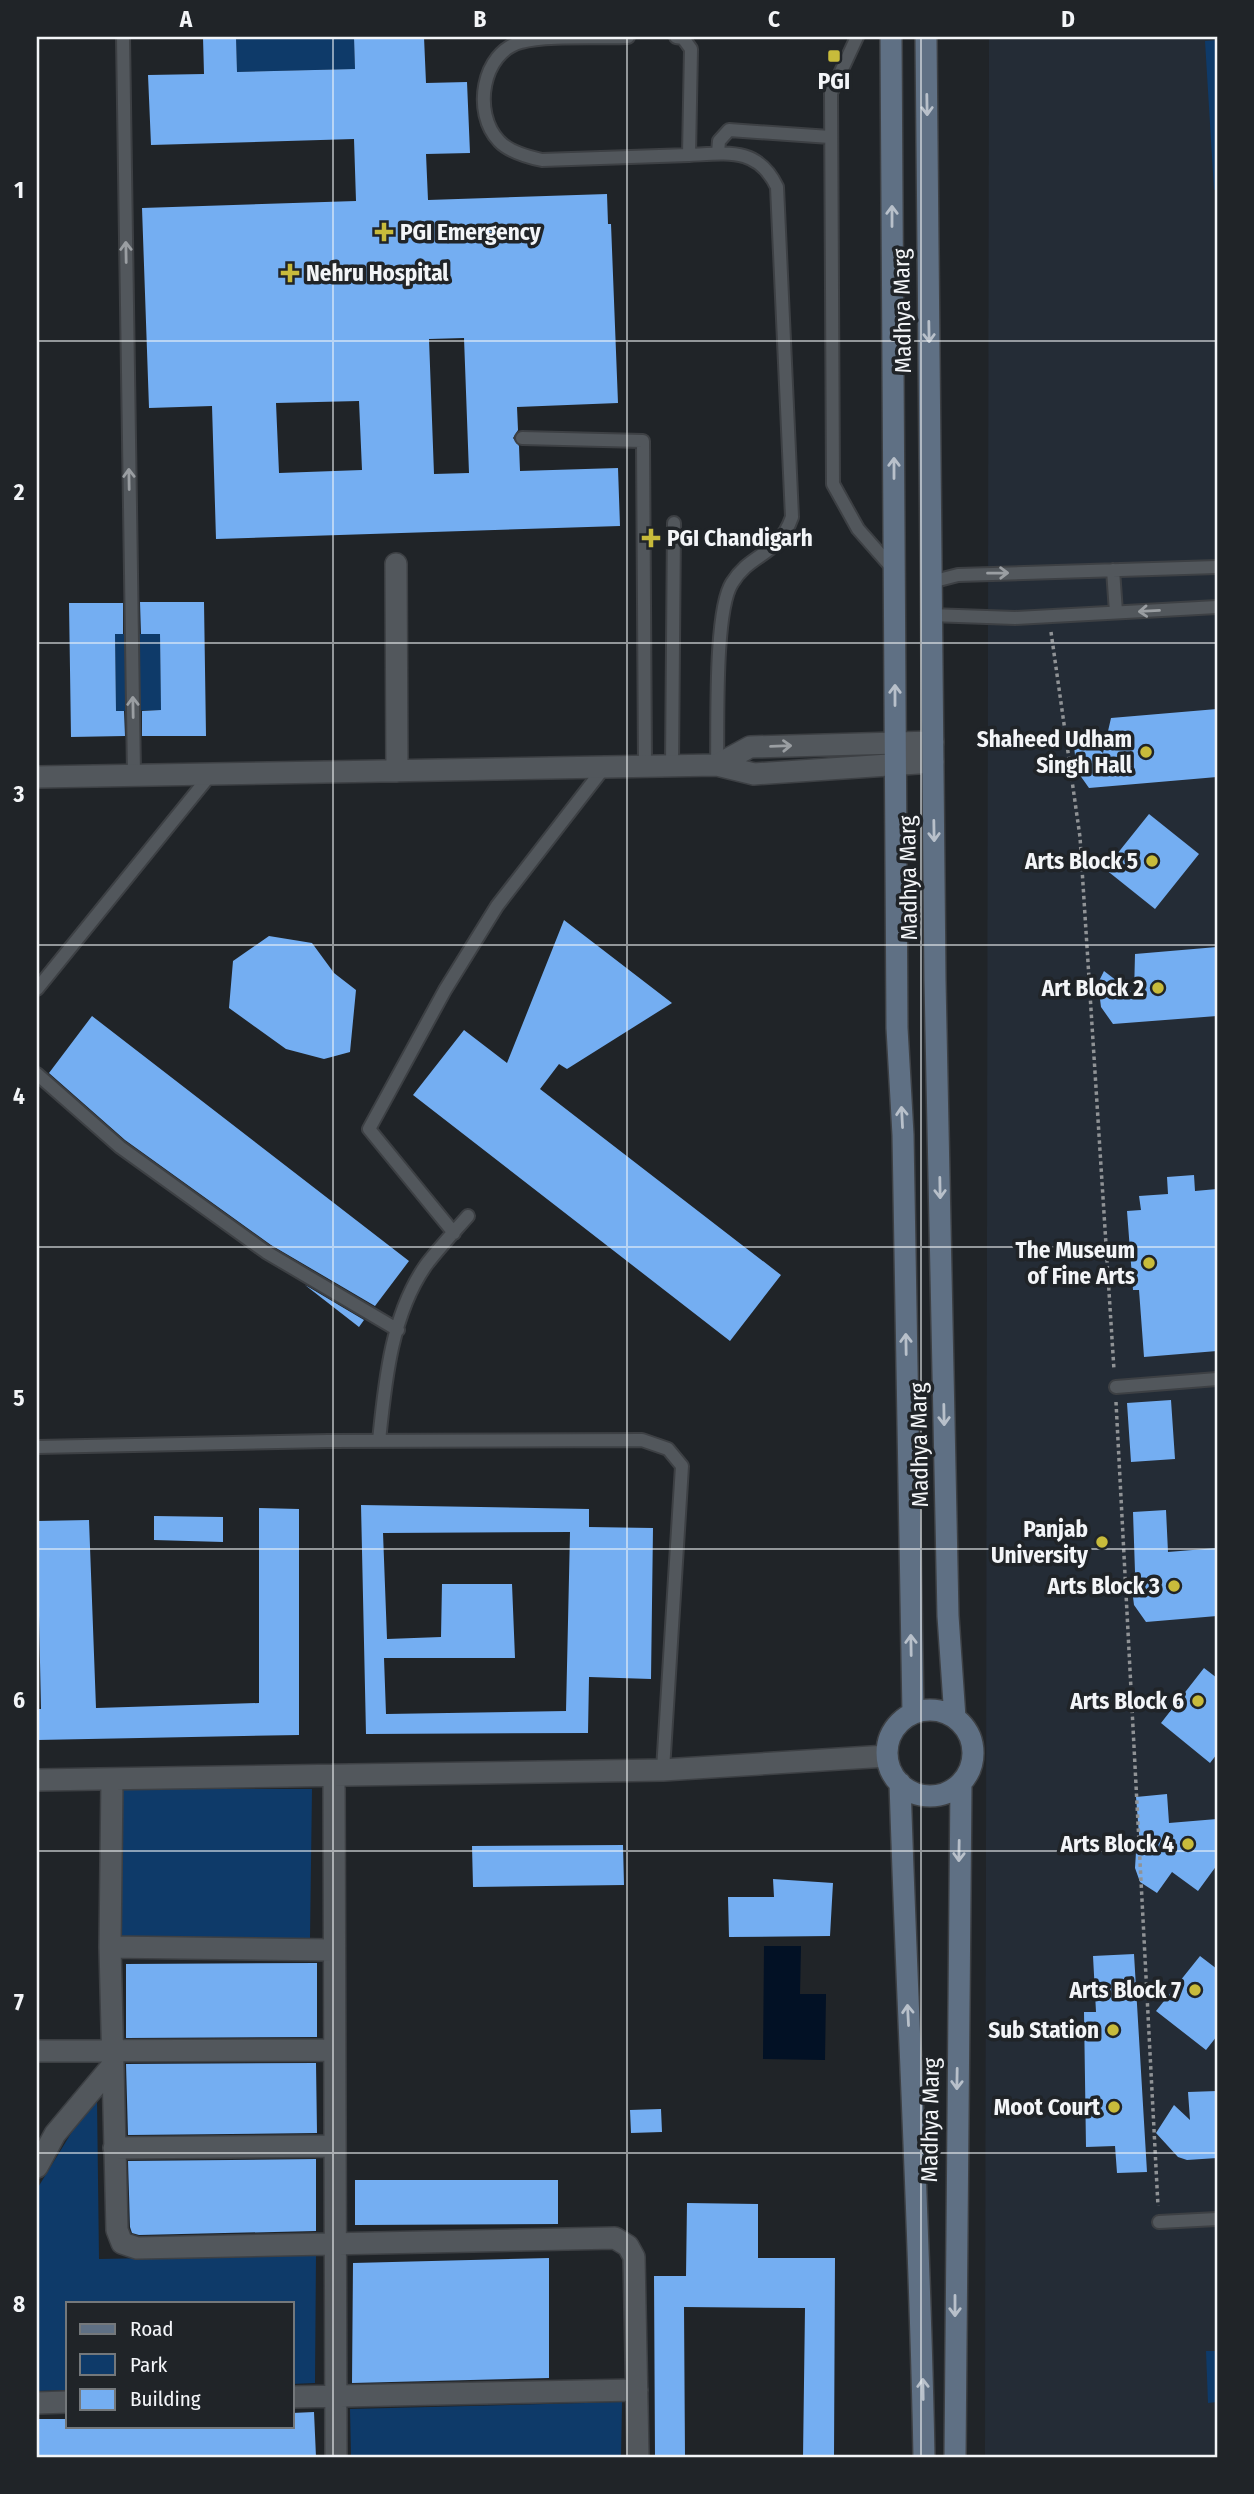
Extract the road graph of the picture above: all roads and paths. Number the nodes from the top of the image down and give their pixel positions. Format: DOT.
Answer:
graph roads {
  1 [pos="122,37"];
  2 [pos="628,37"];
  3 [pos="676,37"];
  4 [pos="857,37"];
  5 [pos="891,37"];
  6 [pos="926,37"];
  7 [pos="830,137"];
  8 [pos="718,153"];
  9 [pos="690,155"];
  10 [pos="522,438"];
  11 [pos="674,523"];
  12 [pos="396,564"];
  13 [pos="1217,566"];
  14 [pos="894,570"];
  15 [pos="1113,570"];
  16 [pos="931,582"];
  17 [pos="1217,607"];
  18 [pos="1116,612"];
  19 [pos="930,615"];
  20 [pos="1048,616"];
  21 [pos="933,752"];
  22 [pos="895,753"];
  23 [pos="717,765"];
  24 [pos="645,767"];
  25 [pos="673,767"];
  26 [pos="603,769"];
  27 [pos="397,771"];
  28 [pos="211,774"];
  29 [pos="134,775"];
  30 [pos="37,777"];
  31 [pos="37,989"];
  32 [pos="37,1074"];
  33 [pos="468,1216"];
  34 [pos="454,1233"];
  35 [pos="398,1330"];
  36 [pos="1217,1379"];
  37 [pos="1115,1387"];
  38 [pos="379,1441"];
  39 [pos="37,1447"];
  40 [pos="913,1713"];
  41 [pos="955,1718"];
  42 [pos="887,1756"];
  43 [pos="663,1770"];
  44 [pos="334,1775"];
  45 [pos="37,1780"];
  46 [pos="112,1780"];
  47 [pos="900,1783"];
  48 [pos="961,1783"];
  49 [pos="110,1947"];
  50 [pos="332,1951"];
  51 [pos="333,2050"];
  52 [pos="37,2051"];
  53 [pos="112,2058"];
  54 [pos="334,2146"];
  55 [pos="114,2148"];
  56 [pos="37,2166"];
  57 [pos="1217,2219"];
  58 [pos="1159,2221"];
  59 [pos="335,2242"];
  60 [pos="637,2390"];
  61 [pos="336,2396"];
  62 [pos="294,2397"];
  63 [pos="66,2402"];
  64 [pos="37,2403"];
  65 [pos="337,2457"];
  66 [pos="638,2457"];
  67 [pos="925,2457"];
  68 [pos="955,2457"];
  29 -- 1 [label="lane, one-way"];
  2 -- 9 [label="lane"];
  3 -- 9 [label="lane"];
  4 -- 7 [label="lane"];
  14 -- 5 [label="main road, Madhya Marg, one-way"];
  6 -- 16 [label="main road, Madhya Marg, one-way"];
  7 -- 8 [label="lane"];
  7 -- 14 [label="lane"];
  8 -- 9 [label="lane"];
  8 -- 23 [label="lane"];
  10 -- 24 [label="lane"];
  11 -- 25 [label="lane"];
  12 -- 27 [label="street"];
  13 -- 15 [label="lane"];
  22 -- 14 [label="main road, Madhya Marg, one-way"];
  16 -- 15 [label="lane, one-way"];
  15 -- 18 [label="lane"];
  16 -- 19 [label="main road, Madhya Marg"];
  17 -- 18 [label="lane, one-way"];
  18 -- 20 [label="lane"];
  19 -- 20 [label="lane"];
  19 -- 21 [label="main road, Madhya Marg"];
  20 -- 37 [label="path"];
  21 -- 22 [label="street"];
  21 -- 41 [label="main road, Madhya Marg, one-way"];
  22 -- 23 [label="street"];
  40 -- 22 [label="main road, Madhya Marg, one-way"];
  23 -- 25 [label="street"];
  24 -- 25 [label="street"];
  24 -- 26 [label="street"];
  26 -- 27 [label="street"];
  26 -- 34 [label="lane"];
  27 -- 28 [label="street"];
  28 -- 29 [label="street"];
  28 -- 31 [label="lane"];
  29 -- 30 [label="street"];
  32 -- 35 [label="lane"];
  33 -- 34 [label="lane"];
  34 -- 35 [label="lane"];
  35 -- 38 [label="lane"];
  36 -- 37 [label="lane"];
  37 -- 58 [label="path"];
  38 -- 39 [label="lane"];
  38 -- 43 [label="lane"];
  40 -- 41 [label="main road"];
  40 -- 42 [label="main road"];
  41 -- 48 [label="main road"];
  42 -- 43 [label="street"];
  42 -- 47 [label="main road"];
  43 -- 44 [label="street"];
  44 -- 46 [label="street"];
  44 -- 50 [label="street"];
  45 -- 46 [label="street"];
  46 -- 49 [label="street"];
  47 -- 48 [label="main road"];
  67 -- 47 [label="main road, one-way"];
  48 -- 68 [label="main road, Madhya Marg, one-way"];
  49 -- 50 [label="street"];
  49 -- 53 [label="street"];
  50 -- 51 [label="street"];
  51 -- 53 [label="street"];
  51 -- 54 [label="street"];
  52 -- 53 [label="street"];
  53 -- 55 [label="street"];
  53 -- 56 [label="street"];
  54 -- 55 [label="street"];
  54 -- 59 [label="street"];
  55 -- 59 [label="street"];
  57 -- 58 [label="lane"];
  59 -- 60 [label="street"];
  59 -- 61 [label="street"];
  60 -- 61 [label="street"];
  60 -- 66 [label="street"];
  61 -- 62 [label="street"];
  61 -- 65 [label="street"];
  63 -- 64 [label="street"];
}
